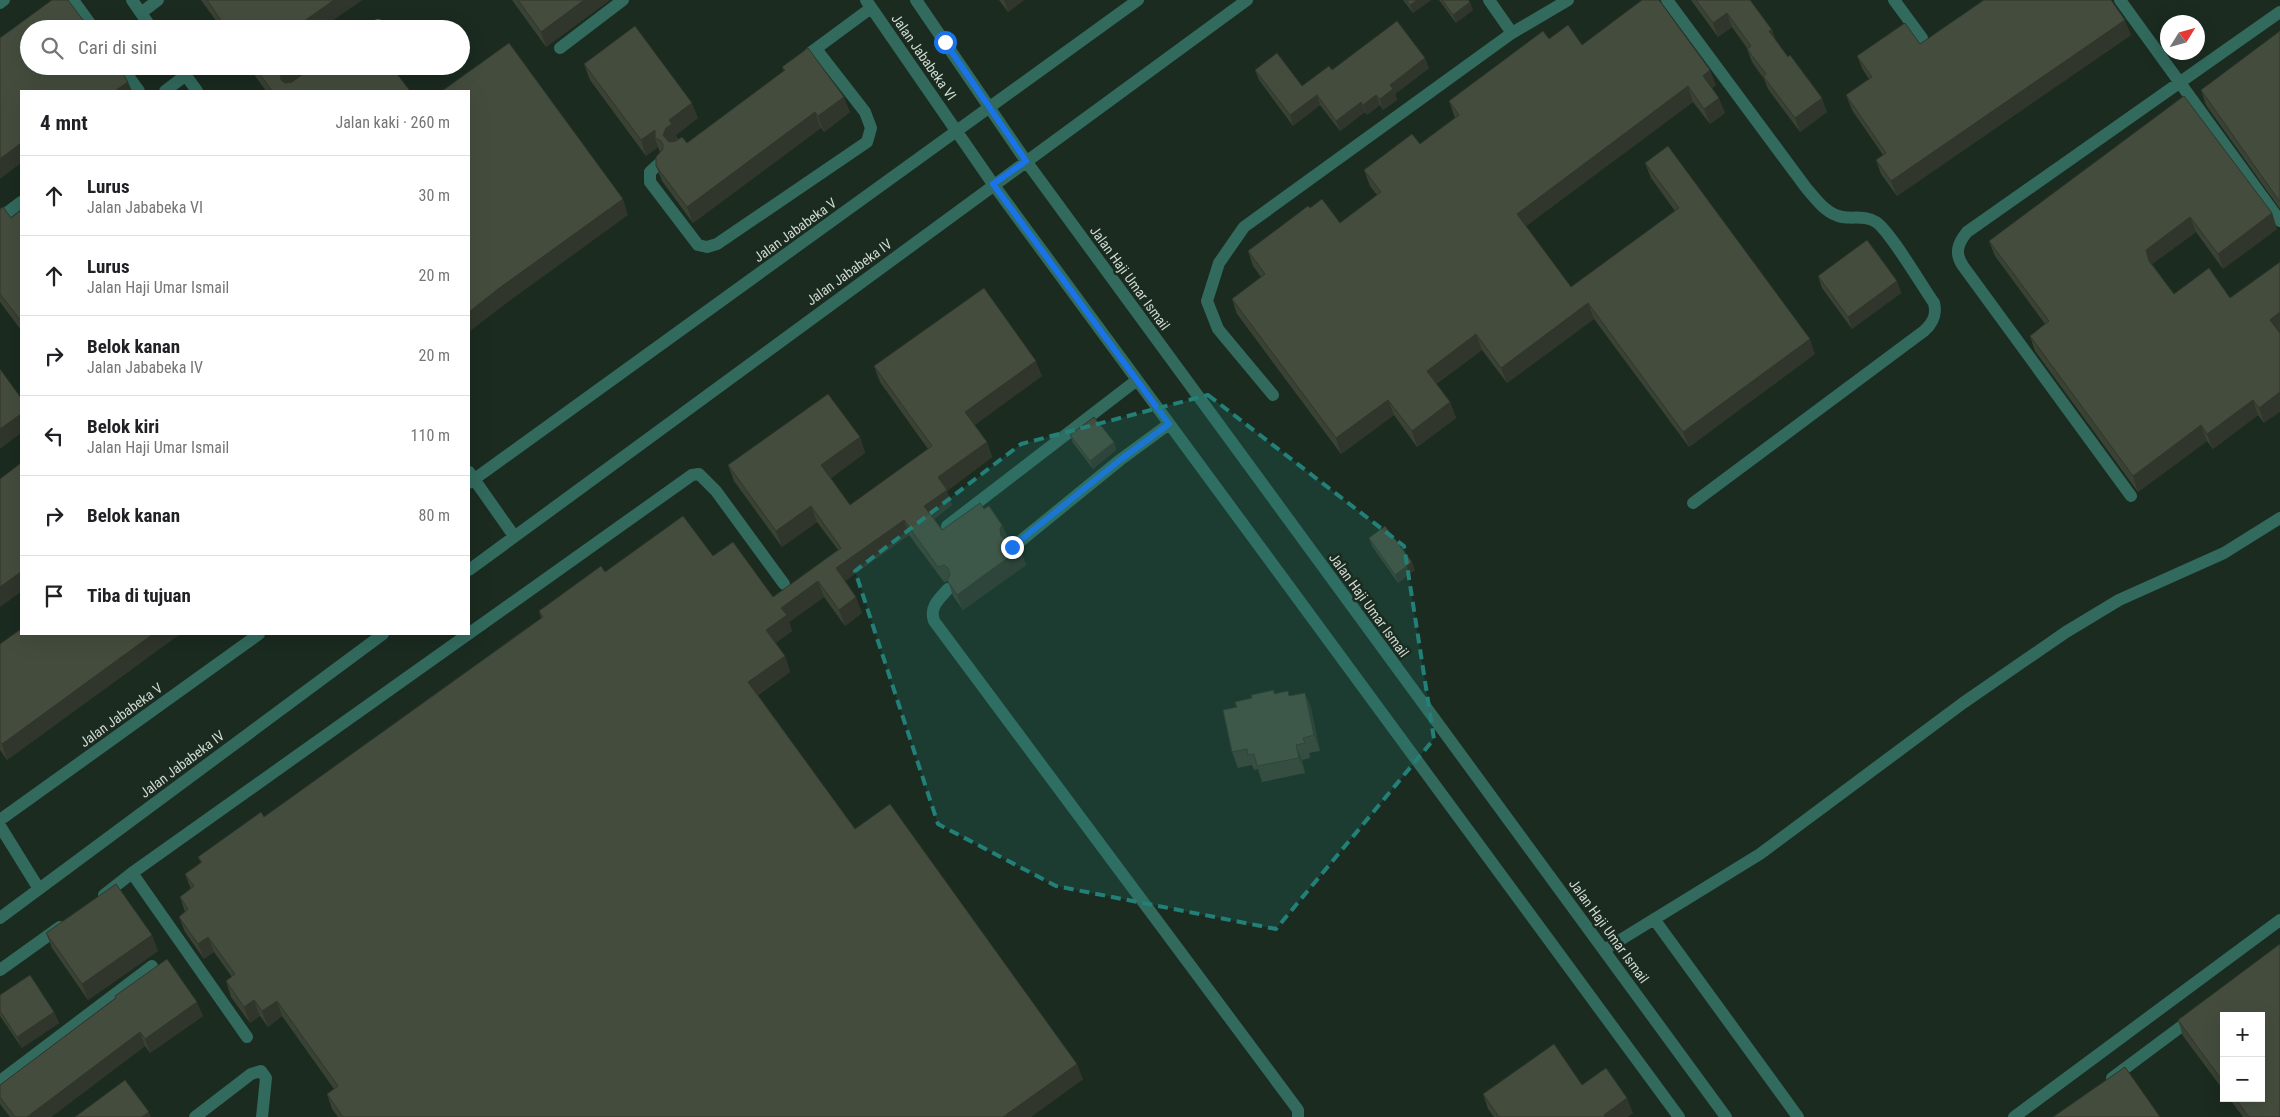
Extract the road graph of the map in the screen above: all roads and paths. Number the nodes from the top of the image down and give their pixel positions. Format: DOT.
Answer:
graph roads {
  1 [pos="4,0"];
  2 [pos="73,0"];
  3 [pos="132,0"];
  4 [pos="158,0"];
  5 [pos="623,0"];
  6 [pos="916,0"];
  7 [pos="1138,0"];
  8 [pos="1247,0"];
  9 [pos="1489,0"];
  10 [pos="1568,0"];
  11 [pos="1667,0"];
  12 [pos="1894,0"];
  13 [pos="2120,0"];
  14 [pos="0,3"];
  15 [pos="869,4"];
  16 [pos="2280,12"];
  17 [pos="142,13"];
  18 [pos="87,20"];
  19 [pos="146,20"];
  20 [pos="1512,33"];
  21 [pos="1922,38"];
  22 [pos="560,48"];
  23 [pos="816,49"];
  24 [pos="801,60"];
  25 [pos="127,75"];
  26 [pos="179,75"];
  27 [pos="186,75"];
  28 [pos="2179,84"];
  29 [pos="138,90"];
  30 [pos="166,90"];
  31 [pos="196,90"];
  32 [pos="991,108"];
  33 [pos="958,131"];
  34 [pos="1026,161"];
  35 [pos="661,162"];
  36 [pos="993,184"];
  37 [pos="20,203"];
  38 [pos="0,218"];
  39 [pos="2280,221"];
  40 [pos="1137,380"];
  41 [pos="1273,395"];
  42 [pos="1169,424"];
  43 [pos="471,478"];
  44 [pos="2131,496"];
  45 [pos="1693,503"];
  46 [pos="2280,518"];
  47 [pos="947,526"];
  48 [pos="514,536"];
  49 [pos="1012,547"];
  50 [pos="470,569"];
  51 [pos="784,584"];
  52 [pos="948,589"];
  53 [pos="470,633"];
  54 [pos="259,635"];
  55 [pos="382,635"];
  56 [pos="467,635"];
  57 [pos="0,820"];
  58 [pos="0,826"];
  59 [pos="132,874"];
  60 [pos="39,889"];
  61 [pos="93,903"];
  62 [pos="0,918"];
  63 [pos="1654,919"];
  64 [pos="70,920"];
  65 [pos="2280,920"];
  66 [pos="1604,950"];
  67 [pos="152,966"];
  68 [pos="0,970"];
  69 [pos="2201,1012"];
  70 [pos="246,1037"];
  71 [pos="0,1081"];
  72 [pos="2099,1088"];
  73 [pos="195,1117"];
  74 [pos="262,1117"];
  75 [pos="1298,1117"];
  76 [pos="1679,1117"];
  77 [pos="1726,1117"];
  78 [pos="1798,1117"];
  79 [pos="2014,1117"];
  1 -- 14 [label="street"];
  2 -- 18 [label="street"];
  3 -- 17 [label="street"];
  4 -- 17 [label="street"];
  5 -- 22 [label="street"];
  6 -- 32 [label="street, Jalan Jababeka VI"];
  7 -- 32 [label="street, Jalan Jababeka V"];
  8 -- 34 [label="street, Jalan Jababeka IV"];
  9 -- 20 [label="street"];
  10 -- 20 [label="street"];
  11 -- 45 [label="street"];
  12 -- 21 [label="street"];
  13 -- 28 [label="street"];
  15 -- 23 [label="street"];
  15 -- 33 [label="street, Jalan Jababeka VI"];
  16 -- 28 [label="street"];
  17 -- 19 [label="street"];
  20 -- 41 [label="street"];
  23 -- 24 [label="street"];
  23 -- 35 [label="street"];
  25 -- 29 [label="street"];
  26 -- 30 [label="street"];
  27 -- 31 [label="street"];
  28 -- 39 [label="street"];
  28 -- 44 [label="street"];
  32 -- 33 [label="street, Jalan Jababeka V"];
  32 -- 34 [label="street, Jalan Haji Umar Ismail"];
  33 -- 36 [label="street"];
  33 -- 43 [label="street, Jalan Jababeka V"];
  34 -- 36 [label="street, Jalan Jababeka IV"];
  34 -- 66 [label="street, Jalan Haji Umar Ismail"];
  36 -- 40 [label="street"];
  36 -- 48 [label="street, Jalan Jababeka IV"];
  37 -- 38 [label="street"];
  40 -- 42 [label="street"];
  40 -- 47 [label="street"];
  42 -- 49 [label="street"];
  42 -- 76 [label="street"];
  43 -- 48 [label="street"];
  46 -- 63 [label="street"];
  48 -- 50 [label="street, Jalan Jababeka IV"];
  51 -- 53 [label="street"];
  52 -- 75 [label="street"];
  54 -- 57 [label="street, Jalan Jababeka V"];
  55 -- 60 [label="street, Jalan Jababeka IV"];
  56 -- 59 [label="street"];
  58 -- 60 [label="street"];
  59 -- 61 [label="street"];
  59 -- 70 [label="street"];
  60 -- 62 [label="street, Jalan Jababeka IV"];
  63 -- 66 [label="street"];
  63 -- 78 [label="street"];
  64 -- 68 [label="street"];
  65 -- 79 [label="street"];
  66 -- 77 [label="street, Jalan Haji Umar Ismail"];
  67 -- 71 [label="street"];
  69 -- 72 [label="street"];
  73 -- 74 [label="street"];
}
